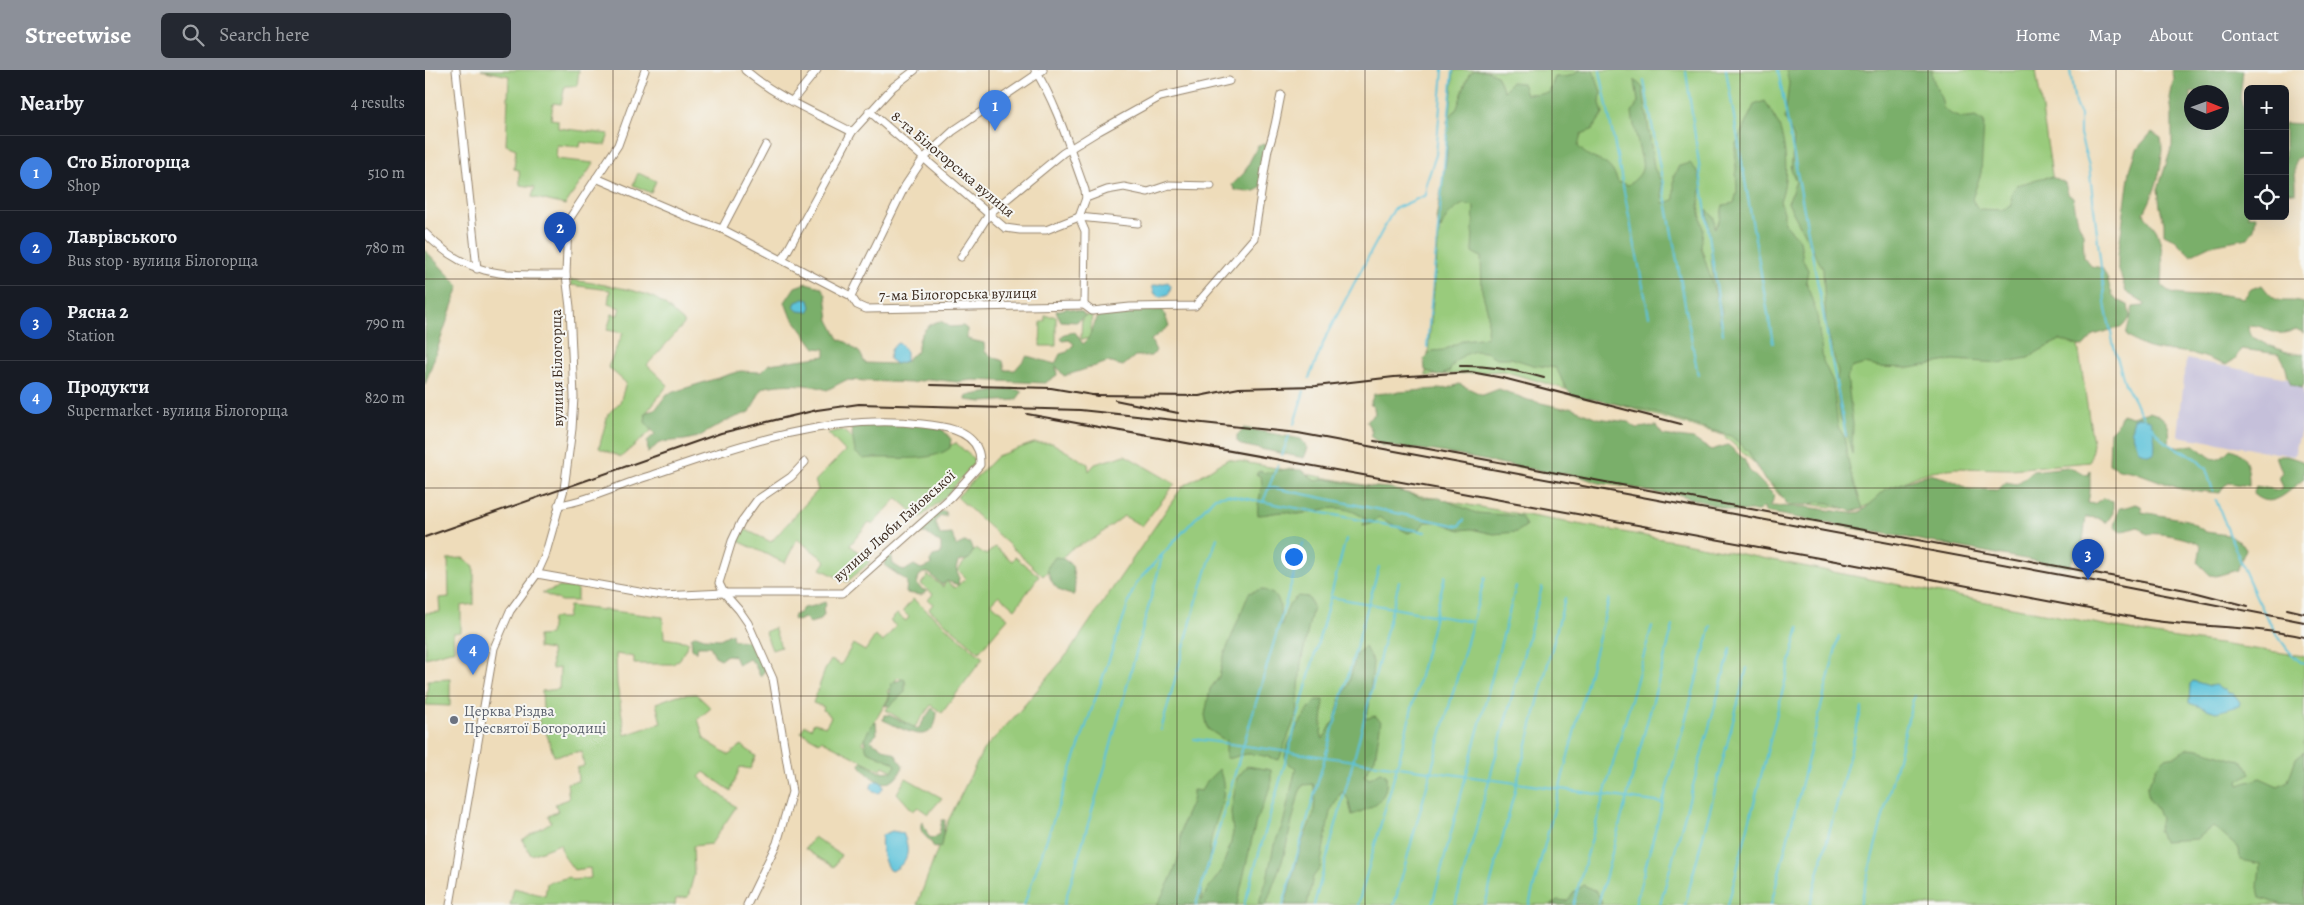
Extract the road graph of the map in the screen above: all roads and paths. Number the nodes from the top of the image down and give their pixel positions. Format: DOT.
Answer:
graph roads {
  1 [pos="456,70"];
  2 [pos="645,70"];
  3 [pos="745,70"];
  4 [pos="817,70"];
  5 [pos="915,70"];
  6 [pos="1038,71"];
  7 [pos="1229,80"];
  8 [pos="1281,94"];
  9 [pos="791,101"];
  10 [pos="869,112"];
  11 [pos="852,132"];
  12 [pos="766,145"];
  13 [pos="1071,149"];
  14 [pos="923,159"];
  15 [pos="596,178"];
  16 [pos="1211,186"];
  17 [pos="1086,198"];
  18 [pos="990,213"];
  19 [pos="1079,217"];
  20 [pos="1138,223"];
  21 [pos="722,228"];
  22 [pos="425,233"];
  23 [pos="961,257"];
  24 [pos="783,259"];
  25 [pos="477,269"];
  26 [pos="566,275"];
  27 [pos="851,296"];
  28 [pos="1084,305"];
  29 [pos="805,462"];
  30 [pos="558,505"];
  31 [pos="537,574"];
  32 [pos="724,594"];
  33 [pos="450,905"];
  34 [pos="747,905"];
  1 -- 25 [label="street"];
  2 -- 15 [label="street, вулиця Білогорща"];
  3 -- 9 [label="street"];
  4 -- 9 [label="street"];
  5 -- 10 [label="street"];
  6 -- 13 [label="street"];
  6 -- 14 [label="street"];
  7 -- 13 [label="street"];
  8 -- 28 [label="street, 7-ма Білогорська вулиця"];
  9 -- 11 [label="street"];
  10 -- 11 [label="street"];
  10 -- 14 [label="street, 8-та Білогорська вулиця"];
  11 -- 24 [label="street"];
  12 -- 21 [label="street"];
  13 -- 17 [label="street"];
  13 -- 18 [label="street"];
  14 -- 18 [label="street, 8-та Білогорська вулиця"];
  14 -- 27 [label="street"];
  15 -- 21 [label="street, 7-ма Білогорська вулиця"];
  15 -- 26 [label="street, вулиця Білогорща"];
  16 -- 17 [label="street"];
  17 -- 19 [label="street"];
  18 -- 19 [label="street, 8-та Білогорська вулиця"];
  18 -- 23 [label="street"];
  19 -- 20 [label="street"];
  19 -- 28 [label="street"];
  21 -- 24 [label="street, 7-ма Білогорська вулиця"];
  22 -- 25 [label="street"];
  24 -- 27 [label="street, 7-ма Білогорська вулиця"];
  25 -- 26 [label="street"];
  26 -- 30 [label="street, вулиця Білогорща"];
  27 -- 28 [label="street, 7-ма Білогорська вулиця"];
  29 -- 32 [label="street"];
  30 -- 31 [label="street, вулиця Білогорща"];
  30 -- 32 [label="street, вулиця Люби Гайовської"];
  31 -- 32 [label="street, вулиця Люби Гайовської"];
  31 -- 33 [label="street, вулиця Білогорща"];
  32 -- 34 [label="street"];
}
